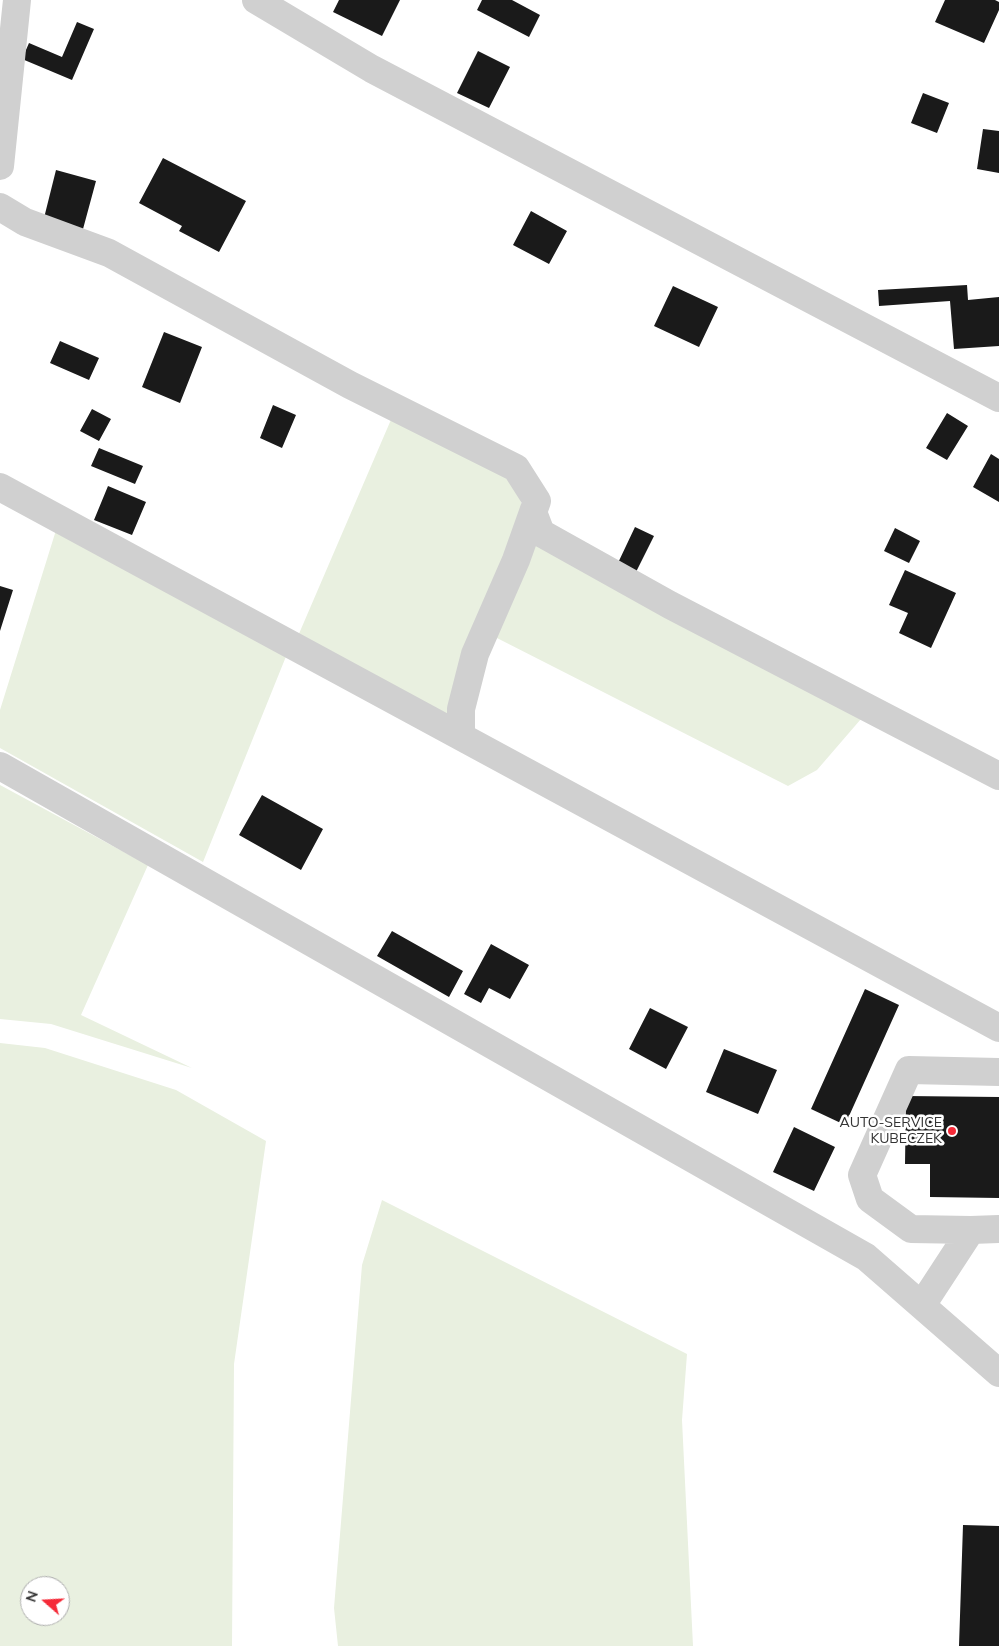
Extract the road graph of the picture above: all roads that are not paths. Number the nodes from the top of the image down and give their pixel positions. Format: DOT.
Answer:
graph roads {
  1 [pos="17,0"];
  2 [pos="256,0"];
  3 [pos="0,166"];
  4 [pos="0,207"];
  5 [pos="999,398"];
  6 [pos="0,487"];
  7 [pos="533,512"];
  8 [pos="461,736"];
  9 [pos="0,766"];
  10 [pos="999,776"];
  11 [pos="999,1028"];
  12 [pos="999,1072"];
  13 [pos="999,1229"];
  14 [pos="971,1230"];
  15 [pos="922,1305"];
  16 [pos="999,1373"];
  1 -- 3 [label="street"];
  2 -- 5 [label="street"];
  4 -- 7 [label="street"];
  6 -- 8 [label="street"];
  7 -- 8 [label="street"];
  7 -- 10 [label="street"];
  8 -- 11 [label="street"];
  9 -- 15 [label="street"];
  12 -- 14 [label="street"];
  13 -- 14 [label="street"];
  14 -- 15 [label="street"];
  15 -- 16 [label="street"];
}
